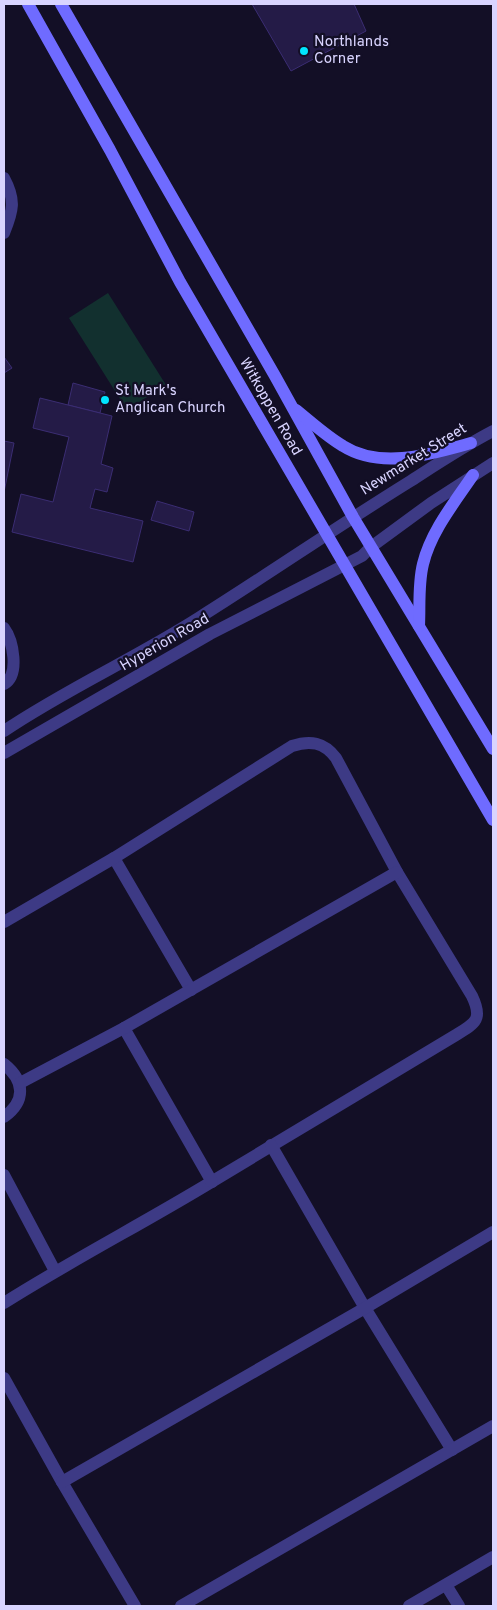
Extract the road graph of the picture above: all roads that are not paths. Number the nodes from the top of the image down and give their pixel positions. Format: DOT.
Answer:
graph roads {
  1 [pos="28,4"];
  2 [pos="61,4"];
  3 [pos="4,178"];
  4 [pos="4,233"];
  5 [pos="292,407"];
  6 [pos="493,431"];
  7 [pos="471,443"];
  8 [pos="493,463"];
  9 [pos="473,475"];
  10 [pos="353,517"];
  11 [pos="327,534"];
  12 [pos="371,547"];
  13 [pos="344,565"];
  14 [pos="419,626"];
  15 [pos="4,628"];
  16 [pos="4,684"];
  17 [pos="4,732"];
  18 [pos="493,749"];
  19 [pos="4,753"];
  20 [pos="493,820"];
  21 [pos="114,858"];
  22 [pos="397,872"];
  23 [pos="4,922"];
  24 [pos="191,990"];
  25 [pos="124,1028"];
  26 [pos="4,1064"];
  27 [pos="20,1083"];
  28 [pos="4,1117"];
  29 [pos="271,1145"];
  30 [pos="4,1176"];
  31 [pos="212,1182"];
  32 [pos="493,1232"];
  33 [pos="55,1271"];
  34 [pos="4,1303"];
  35 [pos="364,1308"];
  36 [pos="4,1378"];
  37 [pos="493,1426"];
  38 [pos="452,1450"];
  39 [pos="62,1482"];
  40 [pos="493,1557"];
  41 [pos="446,1585"];
  42 [pos="135,1606"];
  43 [pos="181,1606"];
  44 [pos="408,1606"];
  45 [pos="459,1606"];
  1 -- 11 [label="main road, Witkoppen Road"];
  2 -- 5 [label="main road, Witkoppen Road"];
  3 -- 4 [label="street"];
  5 -- 7 [label="main road"];
  5 -- 10 [label="main road, Witkoppen Road"];
  6 -- 7 [label="street, Newmarket Street"];
  7 -- 10 [label="street, Newmarket Street"];
  8 -- 9 [label="street"];
  9 -- 12 [label="street"];
  9 -- 14 [label="main road"];
  10 -- 11 [label="street, Newmarket Street"];
  10 -- 12 [label="main road, Witkoppen Road"];
  11 -- 13 [label="main road, Witkoppen Road"];
  11 -- 17 [label="street, Hyperion Road"];
  12 -- 13 [label="street, Hyperion Road"];
  12 -- 14 [label="main road, Witkoppen Road"];
  13 -- 19 [label="street, Hyperion Road"];
  13 -- 20 [label="main road, Witkoppen Road"];
  14 -- 18 [label="main road, Witkoppen Road"];
  15 -- 16 [label="street"];
  21 -- 22 [label="street"];
  21 -- 23 [label="street"];
  21 -- 24 [label="street"];
  22 -- 24 [label="street"];
  22 -- 29 [label="street"];
  24 -- 25 [label="street"];
  25 -- 27 [label="street"];
  25 -- 31 [label="street"];
  26 -- 27 [label="street"];
  27 -- 28 [label="street"];
  29 -- 31 [label="street"];
  29 -- 35 [label="street"];
  30 -- 33 [label="street"];
  31 -- 33 [label="street"];
  32 -- 35 [label="street"];
  33 -- 34 [label="street"];
  35 -- 38 [label="street"];
  35 -- 39 [label="street"];
  36 -- 39 [label="street"];
  37 -- 38 [label="street"];
  38 -- 43 [label="street"];
  39 -- 42 [label="street"];
  40 -- 41 [label="street"];
  41 -- 44 [label="street"];
  41 -- 45 [label="street"];
}
